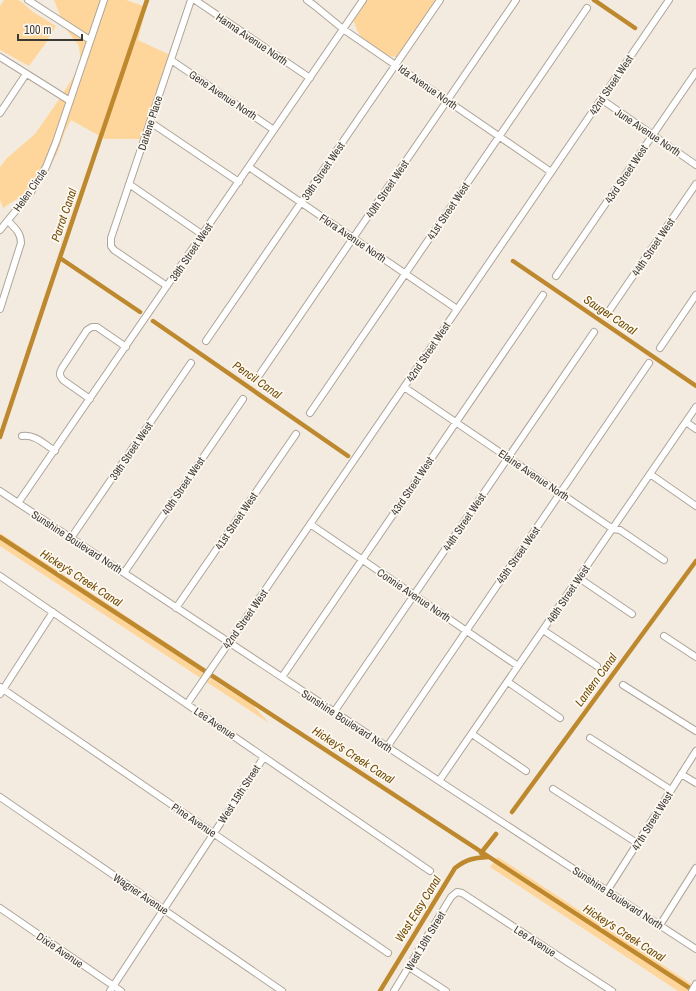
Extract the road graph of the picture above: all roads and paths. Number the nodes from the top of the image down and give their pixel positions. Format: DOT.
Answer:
graph roads {
  1 [pos="28,0"];
  2 [pos="104,0"];
  3 [pos="191,0"];
  4 [pos="195,0"];
  5 [pos="307,0"];
  6 [pos="363,0"];
  7 [pos="440,0"];
  8 [pos="516,0"];
  9 [pos="669,0"];
  10 [pos="587,8"];
  11 [pos="343,30"];
  12 [pos="90,40"];
  13 [pos="0,57"];
  14 [pos="171,60"];
  15 [pos="395,65"];
  16 [pos="696,72"];
  17 [pos="26,74"];
  18 [pos="310,78"];
  19 [pos="601,99"];
  20 [pos="70,101"];
  21 [pos="447,101"];
  22 [pos="0,113"];
  23 [pos="150,122"];
  24 [pos="274,130"];
  25 [pos="653,135"];
  26 [pos="499,136"];
  27 [pos="696,165"];
  28 [pos="249,167"];
  29 [pos="551,172"];
  30 [pos="238,182"];
  31 [pos="130,184"];
  32 [pos="696,184"];
  33 [pos="302,203"];
  34 [pos="8,221"];
  35 [pos="0,230"];
  36 [pos="203,235"];
  37 [pos="353,238"];
  38 [pos="406,274"];
  39 [pos="556,276"];
  40 [pos="167,286"];
  41 [pos="543,295"];
  42 [pos="696,295"];
  43 [pos="0,309"];
  44 [pos="457,309"];
  45 [pos="609,311"];
  46 [pos="594,332"];
  47 [pos="206,341"];
  48 [pos="126,347"];
  49 [pos="660,348"];
  50 [pos="191,363"];
  51 [pos="650,363"];
  52 [pos="258,377"];
  53 [pos="404,387"];
  54 [pos="243,398"];
  55 [pos="90,399"];
  56 [pos="696,407"];
  57 [pos="310,413"];
  58 [pos="456,422"];
  59 [pos="686,422"];
  60 [pos="696,429"];
  61 [pos="296,434"];
  62 [pos="22,436"];
  63 [pos="55,451"];
  64 [pos="508,458"];
  65 [pos="650,474"];
  66 [pos="0,491"];
  67 [pos="561,493"];
  68 [pos="18,503"];
  69 [pos="696,506"];
  70 [pos="310,524"];
  71 [pos="612,529"];
  72 [pos="71,538"];
  73 [pos="362,560"];
  74 [pos="664,560"];
  75 [pos="124,573"];
  76 [pos="0,576"];
  77 [pos="579,578"];
  78 [pos="414,595"];
  79 [pos="176,608"];
  80 [pos="53,612"];
  81 [pos="632,614"];
  82 [pos="543,630"];
  83 [pos="466,631"];
  84 [pos="664,636"];
  85 [pos="229,642"];
  86 [pos="696,656"];
  87 [pos="518,666"];
  88 [pos="597,666"];
  89 [pos="282,678"];
  90 [pos="508,682"];
  91 [pos="623,685"];
  92 [pos="1,690"];
  93 [pos="187,704"];
  94 [pos="334,712"];
  95 [pos="560,718"];
  96 [pos="696,731"];
  97 [pos="472,734"];
  98 [pos="590,738"];
  99 [pos="387,747"];
  100 [pos="696,751"];
  101 [pos="264,756"];
  102 [pos="526,771"];
  103 [pos="681,774"];
  104 [pos="439,781"];
  105 [pos="696,783"];
  106 [pos="553,789"];
  107 [pos="671,790"];
  108 [pos="0,797"];
  109 [pos="214,833"];
  110 [pos="638,844"];
  111 [pos="696,868"];
  112 [pos="430,871"];
  113 [pos="607,891"];
  114 [pos="457,892"];
  115 [pos="0,908"];
  116 [pos="163,910"];
  117 [pos="660,925"];
  118 [pos="696,949"];
  119 [pos="388,953"];
  120 [pos="409,967"];
  121 [pos="696,984"];
  122 [pos="111,988"];
  123 [pos="121,991"];
  124 [pos="282,991"];
  125 [pos="394,991"];
  126 [pos="446,991"];
  127 [pos="612,991"];
  128 [pos="692,991"];
  1 -- 12 [label="street"];
  2 -- 12 [label="street, Helen Circle"];
  3 -- 14 [label="street, Darlene Place"];
  4 -- 18 [label="street, Hanna Avenue North"];
  5 -- 11 [label="street, Ida Avenue North"];
  6 -- 11 [label="street, 38th Street West"];
  7 -- 15 [label="street, 39th Street West"];
  8 -- 21 [label="street, 40th Street West"];
  9 -- 19 [label="street, 42nd Street West"];
  10 -- 26 [label="street, 41st Street West"];
  11 -- 15 [label="street, Ida Avenue North"];
  11 -- 18 [label="street, 38th Street West"];
  12 -- 20 [label="street, Helen Circle"];
  13 -- 17 [label="street"];
  14 -- 23 [label="street, Darlene Place"];
  14 -- 24 [label="street, Gene Avenue North"];
  15 -- 21 [label="street, Ida Avenue North"];
  15 -- 33 [label="street, 39th Street West"];
  16 -- 25 [label="street, 43rd Street West"];
  17 -- 20 [label="street"];
  17 -- 22 [label="street"];
  18 -- 24 [label="street, 38th Street West"];
  19 -- 25 [label="street, June Avenue North"];
  19 -- 29 [label="street, 42nd Street West"];
  20 -- 34 [label="street, Helen Circle"];
  21 -- 26 [label="street, Ida Avenue North"];
  21 -- 37 [label="street, 40th Street West"];
  23 -- 30 [label="street"];
  23 -- 31 [label="street, Darlene Place"];
  24 -- 28 [label="street, 38th Street West"];
  25 -- 27 [label="street, June Avenue North"];
  25 -- 39 [label="street, 43rd Street West"];
  26 -- 29 [label="street, Ida Avenue North"];
  26 -- 38 [label="street, 41st Street West"];
  28 -- 30 [label="street, 38th Street West"];
  28 -- 33 [label="street, Flora Avenue North"];
  29 -- 44 [label="street, 42nd Street West"];
  30 -- 36 [label="street, 38th Street West"];
  31 -- 36 [label="street"];
  31 -- 40 [label="street, Darlene Place"];
  32 -- 45 [label="street, 44th Street West"];
  33 -- 37 [label="street, Flora Avenue North"];
  33 -- 47 [label="street, 39th Street West"];
  34 -- 35 [label="street, Helen Circle"];
  34 -- 43 [label="street"];
  36 -- 40 [label="street, 38th Street West"];
  37 -- 38 [label="street, Flora Avenue North"];
  37 -- 52 [label="street, 40th Street West"];
  38 -- 44 [label="street, Flora Avenue North"];
  38 -- 57 [label="street, 41st Street West"];
  40 -- 48 [label="street, 38th Street West"];
  41 -- 58 [label="street, 43rd Street West"];
  42 -- 49 [label="street"];
  44 -- 53 [label="street, 42nd Street West"];
  46 -- 64 [label="street, 44th Street West"];
  48 -- 55 [label="street, 38th Street West"];
  48 -- 55 [label="street"];
  50 -- 72 [label="street, 39th Street West"];
  51 -- 67 [label="street, 45th Street West"];
  53 -- 58 [label="street, Elaine Avenue North"];
  53 -- 70 [label="street, 42nd Street West"];
  54 -- 75 [label="street, 40th Street West"];
  55 -- 63 [label="street, 38th Street West"];
  56 -- 59 [label="street, 46th Street West"];
  58 -- 64 [label="street, Elaine Avenue North"];
  58 -- 73 [label="street, 43rd Street West"];
  59 -- 60 [label="street"];
  59 -- 65 [label="street, 46th Street West"];
  61 -- 79 [label="street, 41st Street West"];
  62 -- 63 [label="street"];
  63 -- 68 [label="street, 38th Street West"];
  64 -- 67 [label="street, Elaine Avenue North"];
  64 -- 78 [label="street, 44th Street West"];
  65 -- 69 [label="street"];
  65 -- 71 [label="street, 46th Street West"];
  66 -- 68 [label="street, Sunshine Boulevard North"];
  67 -- 71 [label="street, Elaine Avenue North"];
  67 -- 83 [label="street, 45th Street West"];
  68 -- 72 [label="street, Sunshine Boulevard North"];
  70 -- 73 [label="street, Connie Avenue North"];
  70 -- 85 [label="street, 42nd Street West"];
  71 -- 74 [label="street, Elaine Avenue North"];
  71 -- 77 [label="street, 46th Street West"];
  72 -- 75 [label="street, Sunshine Boulevard North"];
  73 -- 78 [label="street, Connie Avenue North"];
  73 -- 89 [label="street, 43rd Street West"];
  75 -- 79 [label="street, Sunshine Boulevard North"];
  76 -- 80 [label="street, Lee Avenue"];
  77 -- 81 [label="street"];
  77 -- 82 [label="street, 46th Street West"];
  78 -- 83 [label="street, Connie Avenue North"];
  78 -- 94 [label="street, 44th Street West"];
  79 -- 85 [label="street, Sunshine Boulevard North"];
  80 -- 92 [label="street"];
  80 -- 93 [label="street, Lee Avenue"];
  82 -- 87 [label="street, 46th Street West"];
  82 -- 88 [label="street"];
  83 -- 87 [label="street, Connie Avenue North"];
  83 -- 99 [label="street, 45th Street West"];
  84 -- 86 [label="street"];
  85 -- 89 [label="street, Sunshine Boulevard North"];
  85 -- 93 [label="street, 42nd Street West"];
  87 -- 90 [label="street, 46th Street West"];
  89 -- 94 [label="street, Sunshine Boulevard North"];
  90 -- 95 [label="street"];
  90 -- 97 [label="street, 46th Street West"];
  91 -- 96 [label="street"];
  92 -- 109 [label="street, Pine Avenue"];
  93 -- 101 [label="street, Lee Avenue"];
  94 -- 99 [label="street, Sunshine Boulevard North"];
  97 -- 102 [label="street"];
  97 -- 104 [label="street, 46th Street West"];
  98 -- 107 [label="street"];
  99 -- 104 [label="street, Sunshine Boulevard North"];
  100 -- 103 [label="street, 47th Street West"];
  101 -- 109 [label="street, West 15th Street"];
  101 -- 112 [label="street, Lee Avenue"];
  103 -- 105 [label="street"];
  103 -- 107 [label="street, 47th Street West"];
  104 -- 113 [label="street, Sunshine Boulevard North"];
  106 -- 110 [label="street"];
  107 -- 110 [label="street, 47th Street West"];
  108 -- 116 [label="street, Wagner Avenue"];
  109 -- 116 [label="street, West 15th Street"];
  109 -- 119 [label="street, Pine Avenue"];
  110 -- 113 [label="street, 47th Street West"];
  111 -- 117 [label="street"];
  113 -- 117 [label="street, Sunshine Boulevard North"];
  114 -- 120 [label="street, West 16th Street"];
  114 -- 127 [label="street, Lee Avenue"];
  115 -- 122 [label="street, Dixie Avenue"];
  116 -- 122 [label="street, West 15th Street"];
  116 -- 124 [label="street, Wagner Avenue"];
  117 -- 118 [label="street, Sunshine Boulevard North"];
  120 -- 125 [label="street, West 16th Street"];
  120 -- 126 [label="street"];
  121 -- 128 [label="street"];
  122 -- 123 [label="street, Dixie Avenue"];
}
